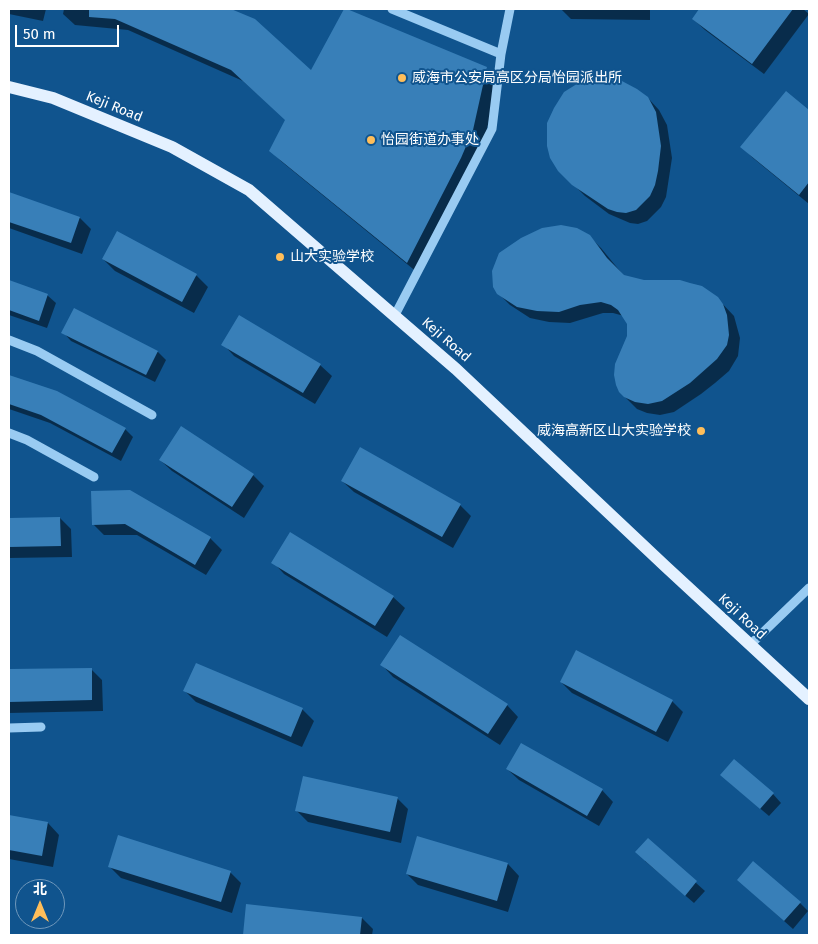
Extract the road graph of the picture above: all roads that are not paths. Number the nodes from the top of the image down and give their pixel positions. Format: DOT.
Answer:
graph roads {
  1 [pos="392,9"];
  2 [pos="510,9"];
  3 [pos="501,54"];
  4 [pos="9,87"];
  5 [pos="395,315"];
  6 [pos="9,340"];
  7 [pos="152,415"];
  8 [pos="9,433"];
  9 [pos="94,478"];
  10 [pos="809,588"];
  11 [pos="750,645"];
  12 [pos="809,700"];
  13 [pos="41,727"];
  14 [pos="9,728"];
  1 -- 3 [label="street"];
  2 -- 3 [label="street"];
  3 -- 5 [label="street"];
  4 -- 5 [label="main road, Keji Road"];
  5 -- 11 [label="main road, Keji Road"];
  6 -- 7 [label="street"];
  8 -- 9 [label="street"];
  10 -- 11 [label="street"];
  11 -- 12 [label="main road, Keji Road"];
  13 -- 14 [label="street"];
}
